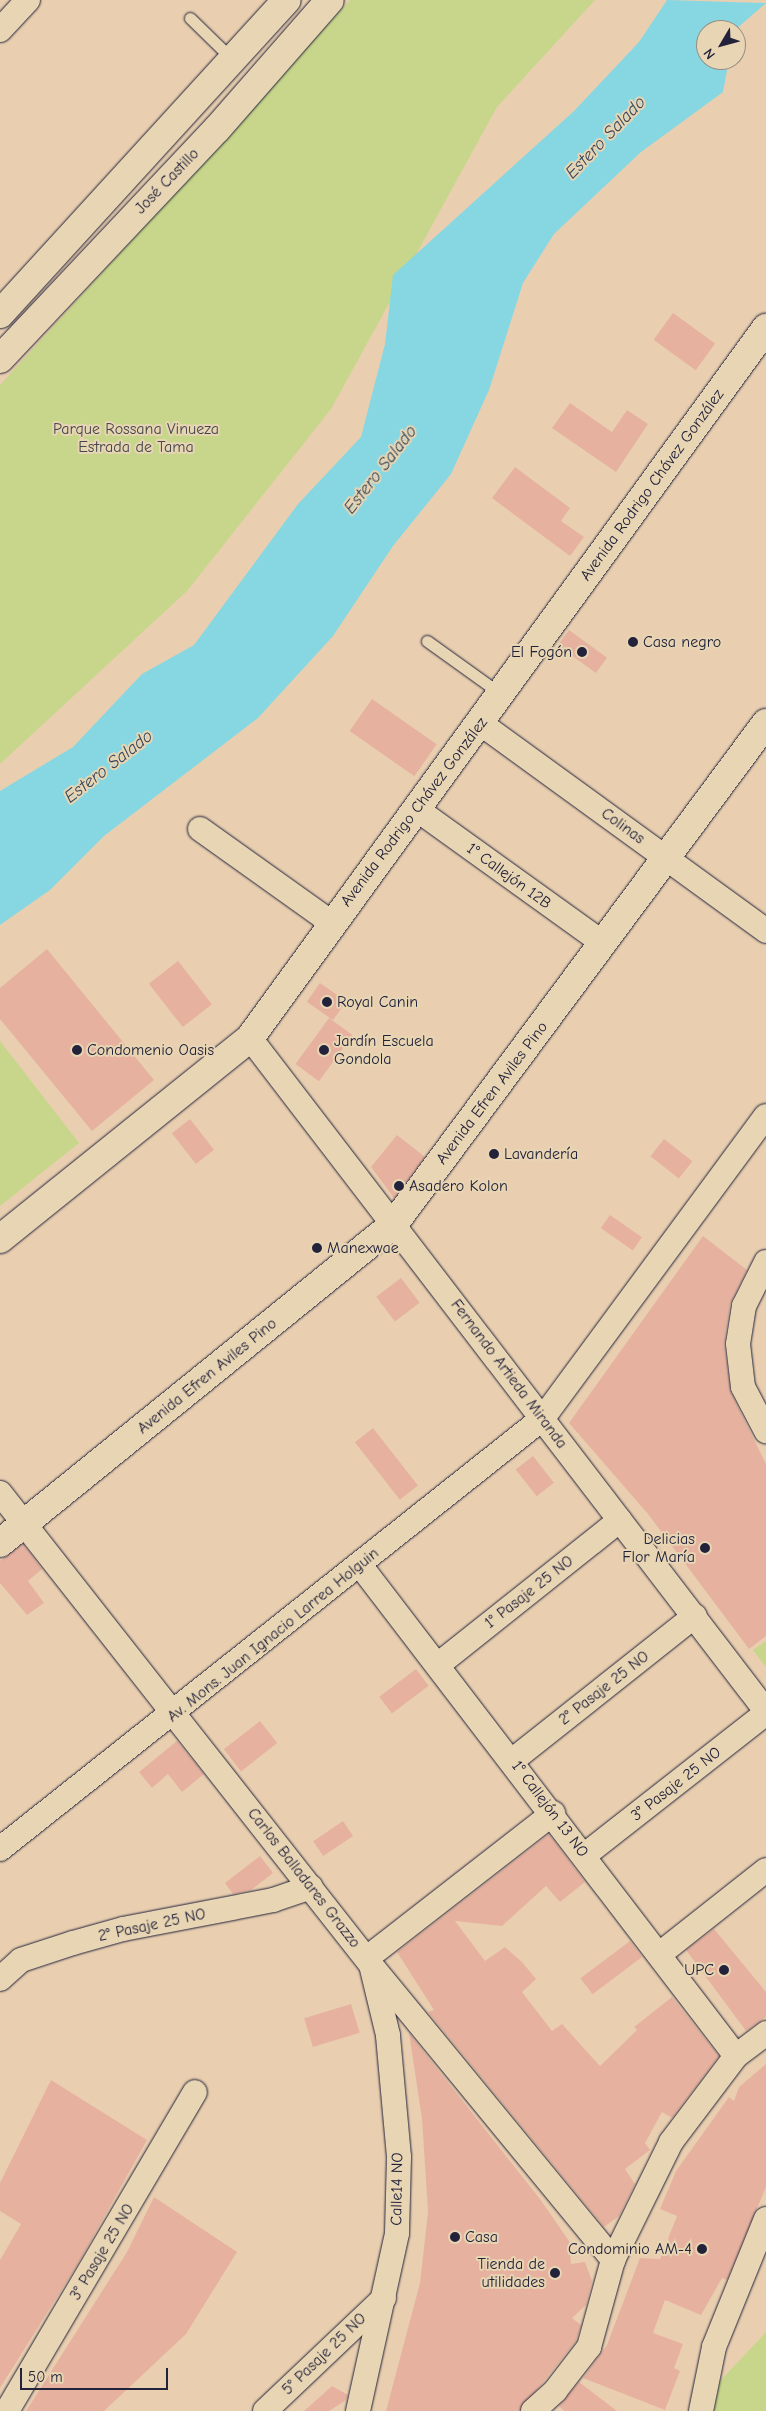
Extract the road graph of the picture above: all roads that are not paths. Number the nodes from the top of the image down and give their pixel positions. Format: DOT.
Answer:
graph roads {
  1 [pos="28,0"];
  2 [pos="287,0"];
  3 [pos="330,0"];
  4 [pos="190,18"];
  5 [pos="0,30"];
  6 [pos="233,60"];
  7 [pos="192,108"];
  8 [pos="217,129"];
  9 [pos="0,314"];
  10 [pos="766,328"];
  11 [pos="0,359"];
  12 [pos="427,641"];
  13 [pos="502,694"];
  14 [pos="480,723"];
  15 [pos="766,723"];
  16 [pos="415,808"];
  17 [pos="200,829"];
  18 [pos="666,857"];
  19 [pos="332,923"];
  20 [pos="766,931"];
  21 [pos="604,944"];
  22 [pos="250,1038"];
  23 [pos="766,1116"];
  24 [pos="394,1224"];
  25 [pos="0,1238"];
  26 [pos="766,1262"];
  27 [pos="543,1418"];
  28 [pos="766,1431"];
  29 [pos="0,1493"];
  30 [pos="620,1520"];
  31 [pos="25,1524"];
  32 [pos="0,1543"];
  33 [pos="360,1565"];
  34 [pos="695,1616"];
  35 [pos="438,1664"];
  36 [pos="766,1712"];
  37 [pos="175,1713"];
  38 [pos="513,1760"];
  39 [pos="554,1813"];
  40 [pos="0,1849"];
  41 [pos="585,1855"];
  42 [pos="766,1870"];
  43 [pos="311,1887"];
  44 [pos="661,1953"];
  45 [pos="369,1961"];
  46 [pos="0,1979"];
  47 [pos="766,2033"];
  48 [pos="736,2056"];
  49 [pos="195,2092"];
  50 [pos="766,2219"];
  51 [pos="613,2260"];
  52 [pos="384,2298"];
  53 [pos="7,2411"];
  54 [pos="264,2411"];
  55 [pos="358,2411"];
  56 [pos="533,2411"];
  57 [pos="701,2411"];
  1 -- 5 [label="street"];
  2 -- 6 [label="street, José Castillo"];
  3 -- 8 [label="street, José Castillo"];
  4 -- 6 [label="lane"];
  6 -- 7 [label="street, José Castillo"];
  7 -- 8 [label="street"];
  7 -- 9 [label="street, José Castillo"];
  8 -- 11 [label="street, José Castillo"];
  10 -- 13 [label="street, Avenida Rodrigo Chávez González"];
  12 -- 13 [label="lane"];
  13 -- 14 [label="street, Avenida Rodrigo Chávez González"];
  14 -- 16 [label="street, Avenida Rodrigo Chávez González"];
  14 -- 18 [label="street, Colinas"];
  15 -- 18 [label="street, Avenida Efren Aviles Pino"];
  16 -- 19 [label="street, Avenida Rodrigo Chávez González"];
  16 -- 21 [label="street, 1° Callejón 12B"];
  17 -- 19 [label="street"];
  18 -- 20 [label="street, Colinas"];
  18 -- 21 [label="street, Avenida Efren Aviles Pino"];
  19 -- 22 [label="street, Avenida Rodrigo Chávez González"];
  21 -- 24 [label="street, Avenida Efren Aviles Pino"];
  22 -- 24 [label="street, Fernando Artieda Miranda"];
  22 -- 25 [label="street, Avenida Rodrigo Chávez González"];
  23 -- 27 [label="street, Av. Mons. Juan Ignacio Larrea Holguin"];
  24 -- 27 [label="street, Fernando Artieda Miranda"];
  24 -- 31 [label="street, Avenida Efren Aviles Pino"];
  26 -- 28 [label="street"];
  27 -- 30 [label="street, Fernando Artieda Miranda"];
  27 -- 33 [label="street, Av. Mons. Juan Ignacio Larrea Holguin"];
  29 -- 31 [label="street, Carlos Balladares Grazzo"];
  30 -- 34 [label="street, Fernando Artieda Miranda"];
  30 -- 35 [label="street, 1° Pasaje 25 NO"];
  31 -- 32 [label="street, Avenida Efren Aviles Pino"];
  31 -- 37 [label="street, Carlos Balladares Grazzo"];
  33 -- 35 [label="street, 1° Callejón 13 NO"];
  33 -- 37 [label="street, Av. Mons. Juan Ignacio Larrea Holguin"];
  34 -- 36 [label="street, Fernando Artieda Miranda"];
  34 -- 38 [label="street, 2° Pasaje 25 NO"];
  35 -- 38 [label="street, 1° Callejón 13 NO"];
  36 -- 41 [label="street, 3° Pasaje 25 NO"];
  37 -- 40 [label="street, Av. Mons. Juan Ignacio Larrea Holguin"];
  37 -- 43 [label="street, Carlos Balladares Grazzo"];
  38 -- 39 [label="street, 1° Callejón 13 NO"];
  39 -- 41 [label="street, 1° Callejón 13 NO"];
  39 -- 45 [label="street"];
  41 -- 44 [label="street, 1° Callejón 13 NO"];
  42 -- 44 [label="street"];
  43 -- 45 [label="street, Carlos Balladares Grazzo"];
  43 -- 46 [label="street, 2° Pasaje 25 NO"];
  44 -- 48 [label="street, 1° Callejón 13 NO"];
  45 -- 51 [label="street, Carlos Balladares Grazzo"];
  45 -- 52 [label="street, Calle14 NO"];
  47 -- 48 [label="street"];
  48 -- 51 [label="street"];
  49 -- 53 [label="street, 3° Pasaje 25 NO"];
  50 -- 57 [label="street"];
  51 -- 56 [label="street"];
  52 -- 54 [label="street, 5° Pasaje 25 NO"];
  52 -- 55 [label="street, Calle14 NO"];
}
